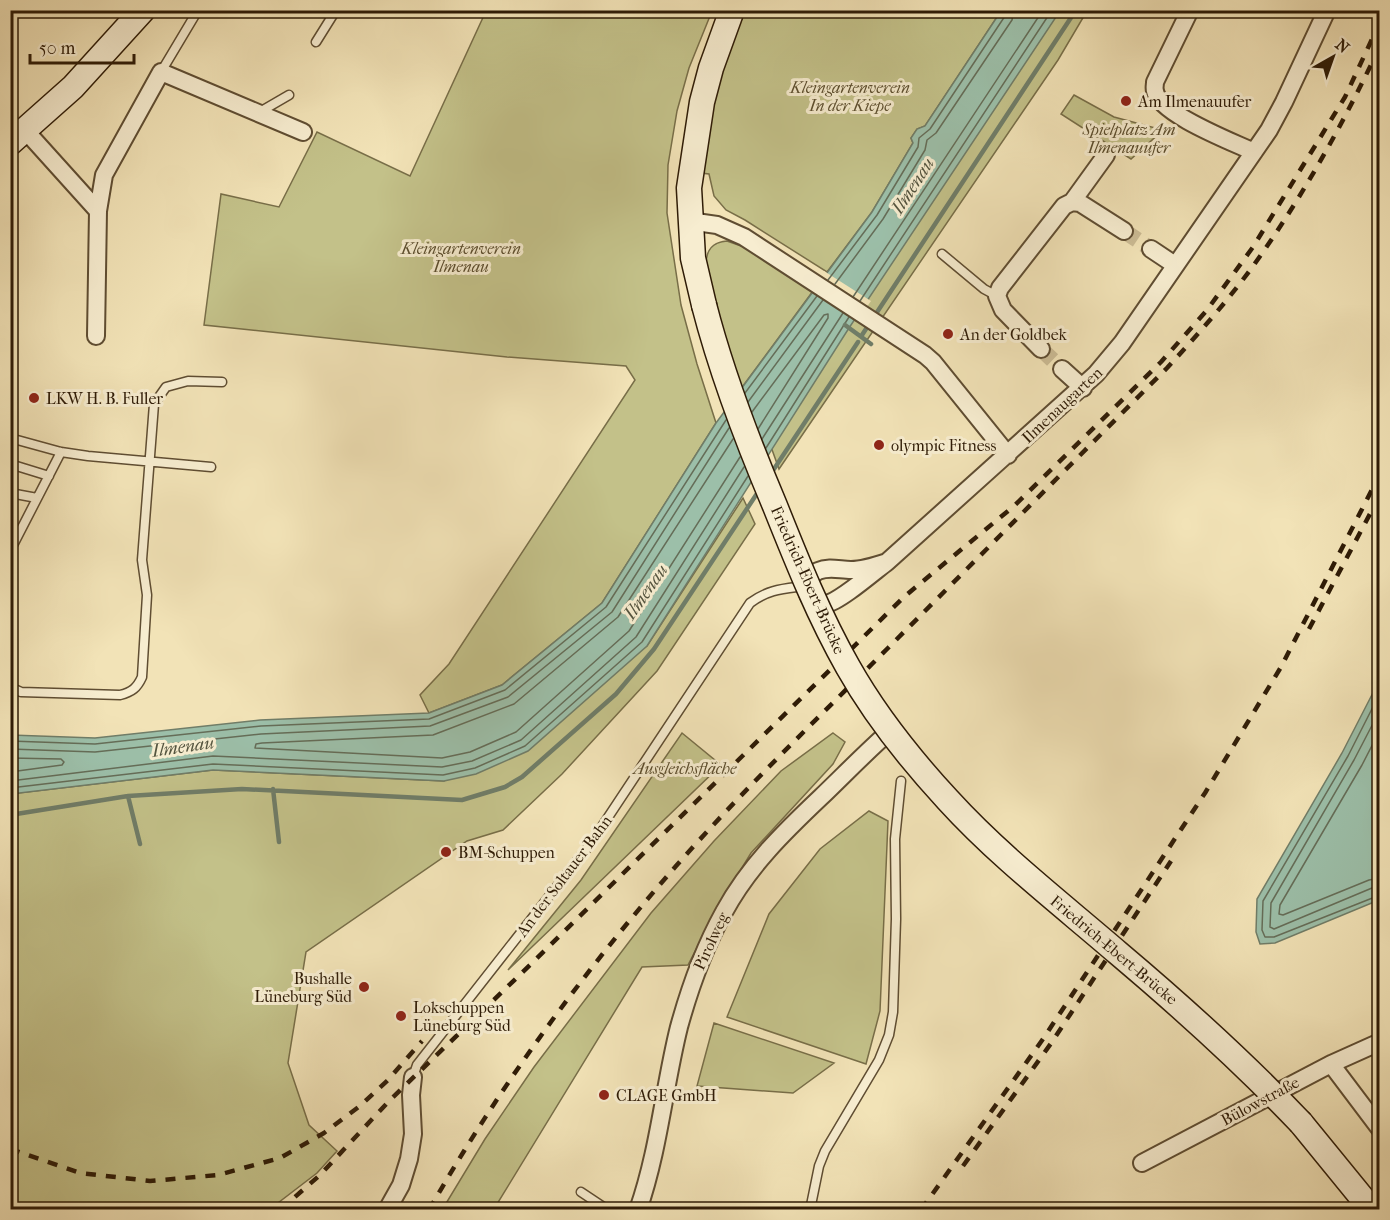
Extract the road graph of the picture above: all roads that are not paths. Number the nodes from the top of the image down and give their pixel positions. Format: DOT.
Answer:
graph roads {
  1 [pos="143,10"];
  2 [pos="198,10"];
  3 [pos="336,10"];
  4 [pos="732,10"];
  5 [pos="1190,10"];
  6 [pos="1327,10"];
  7 [pos="316,42"];
  8 [pos="161,72"];
  9 [pos="289,95"];
  10 [pos="258,113"];
  11 [pos="303,132"];
  12 [pos="18,136"];
  13 [pos="1254,152"];
  14 [pos="1106,155"];
  15 [pos="1072,202"];
  16 [pos="98,211"];
  17 [pos="689,221"];
  18 [pos="1124,231"];
  19 [pos="1151,249"];
  20 [pos="942,254"];
  21 [pos="1175,265"];
  22 [pos="997,296"];
  23 [pos="96,336"];
  24 [pos="1041,349"];
  25 [pos="1062,369"];
  26 [pos="222,382"];
  27 [pos="1083,388"];
  28 [pos="10,438"];
  29 [pos="61,452"];
  30 [pos="1008,455"];
  31 [pos="148,462"];
  32 [pos="10,464"];
  33 [pos="211,467"];
  34 [pos="49,476"];
  35 [pos="10,494"];
  36 [pos="37,498"];
  37 [pos="10,528"];
  38 [pos="21,529"];
  39 [pos="10,551"];
  40 [pos="887,562"];
  41 [pos="806,586"];
  42 [pos="10,687"];
  43 [pos="890,731"];
  44 [pos="901,781"];
  45 [pos="1380,1042"];
  46 [pos="1331,1064"];
  47 [pos="413,1077"];
  48 [pos="1380,1129"];
  49 [pos="1142,1163"];
  50 [pos="581,1192"];
  51 [pos="387,1209"];
  52 [pos="608,1209"];
  53 [pos="638,1209"];
  54 [pos="810,1209"];
  55 [pos="1372,1209"];
  1 -- 12 [label="main road"];
  2 -- 8 [label="lane"];
  3 -- 7 [label="lane"];
  4 -- 17 [label="main road, Friedrich-Ebert-Brücke"];
  5 -- 13 [label="street"];
  6 -- 13 [label="street, Ilmenaugarten"];
  8 -- 10 [label="street"];
  8 -- 16 [label="street"];
  9 -- 10 [label="lane"];
  10 -- 11 [label="street"];
  12 -- 16 [label="street"];
  13 -- 21 [label="street, Ilmenaugarten"];
  14 -- 15 [label="street"];
  15 -- 18 [label="street"];
  15 -- 22 [label="street"];
  16 -- 23 [label="street"];
  17 -- 30 [label="street, Ilmenaugarten"];
  17 -- 43 [label="main road, Friedrich-Ebert-Brücke, bridge"];
  19 -- 21 [label="street"];
  20 -- 22 [label="lane"];
  21 -- 27 [label="street, Ilmenaugarten"];
  22 -- 24 [label="street"];
  25 -- 27 [label="street"];
  26 -- 31 [label="lane"];
  27 -- 30 [label="street, Ilmenaugarten"];
  28 -- 29 [label="lane"];
  29 -- 31 [label="lane"];
  29 -- 34 [label="lane"];
  30 -- 40 [label="street"];
  31 -- 33 [label="lane"];
  31 -- 42 [label="lane"];
  32 -- 34 [label="lane"];
  34 -- 36 [label="lane"];
  35 -- 36 [label="lane"];
  36 -- 38 [label="lane"];
  37 -- 38 [label="lane"];
  38 -- 39 [label="lane"];
  40 -- 41 [label="street"];
  40 -- 41 [label="street"];
  41 -- 47 [label="lane, An der Soltauer Bahn"];
  43 -- 53 [label="street, Pirolweg"];
  43 -- 55 [label="main road, Friedrich-Ebert-Brücke, bridge"];
  44 -- 54 [label="lane"];
  45 -- 46 [label="street, Bülowstraße"];
  46 -- 48 [label="street"];
  46 -- 49 [label="street, Bülowstraße"];
  47 -- 51 [label="street, An der Soltauer Bahn"];
  50 -- 52 [label="lane"];
}
